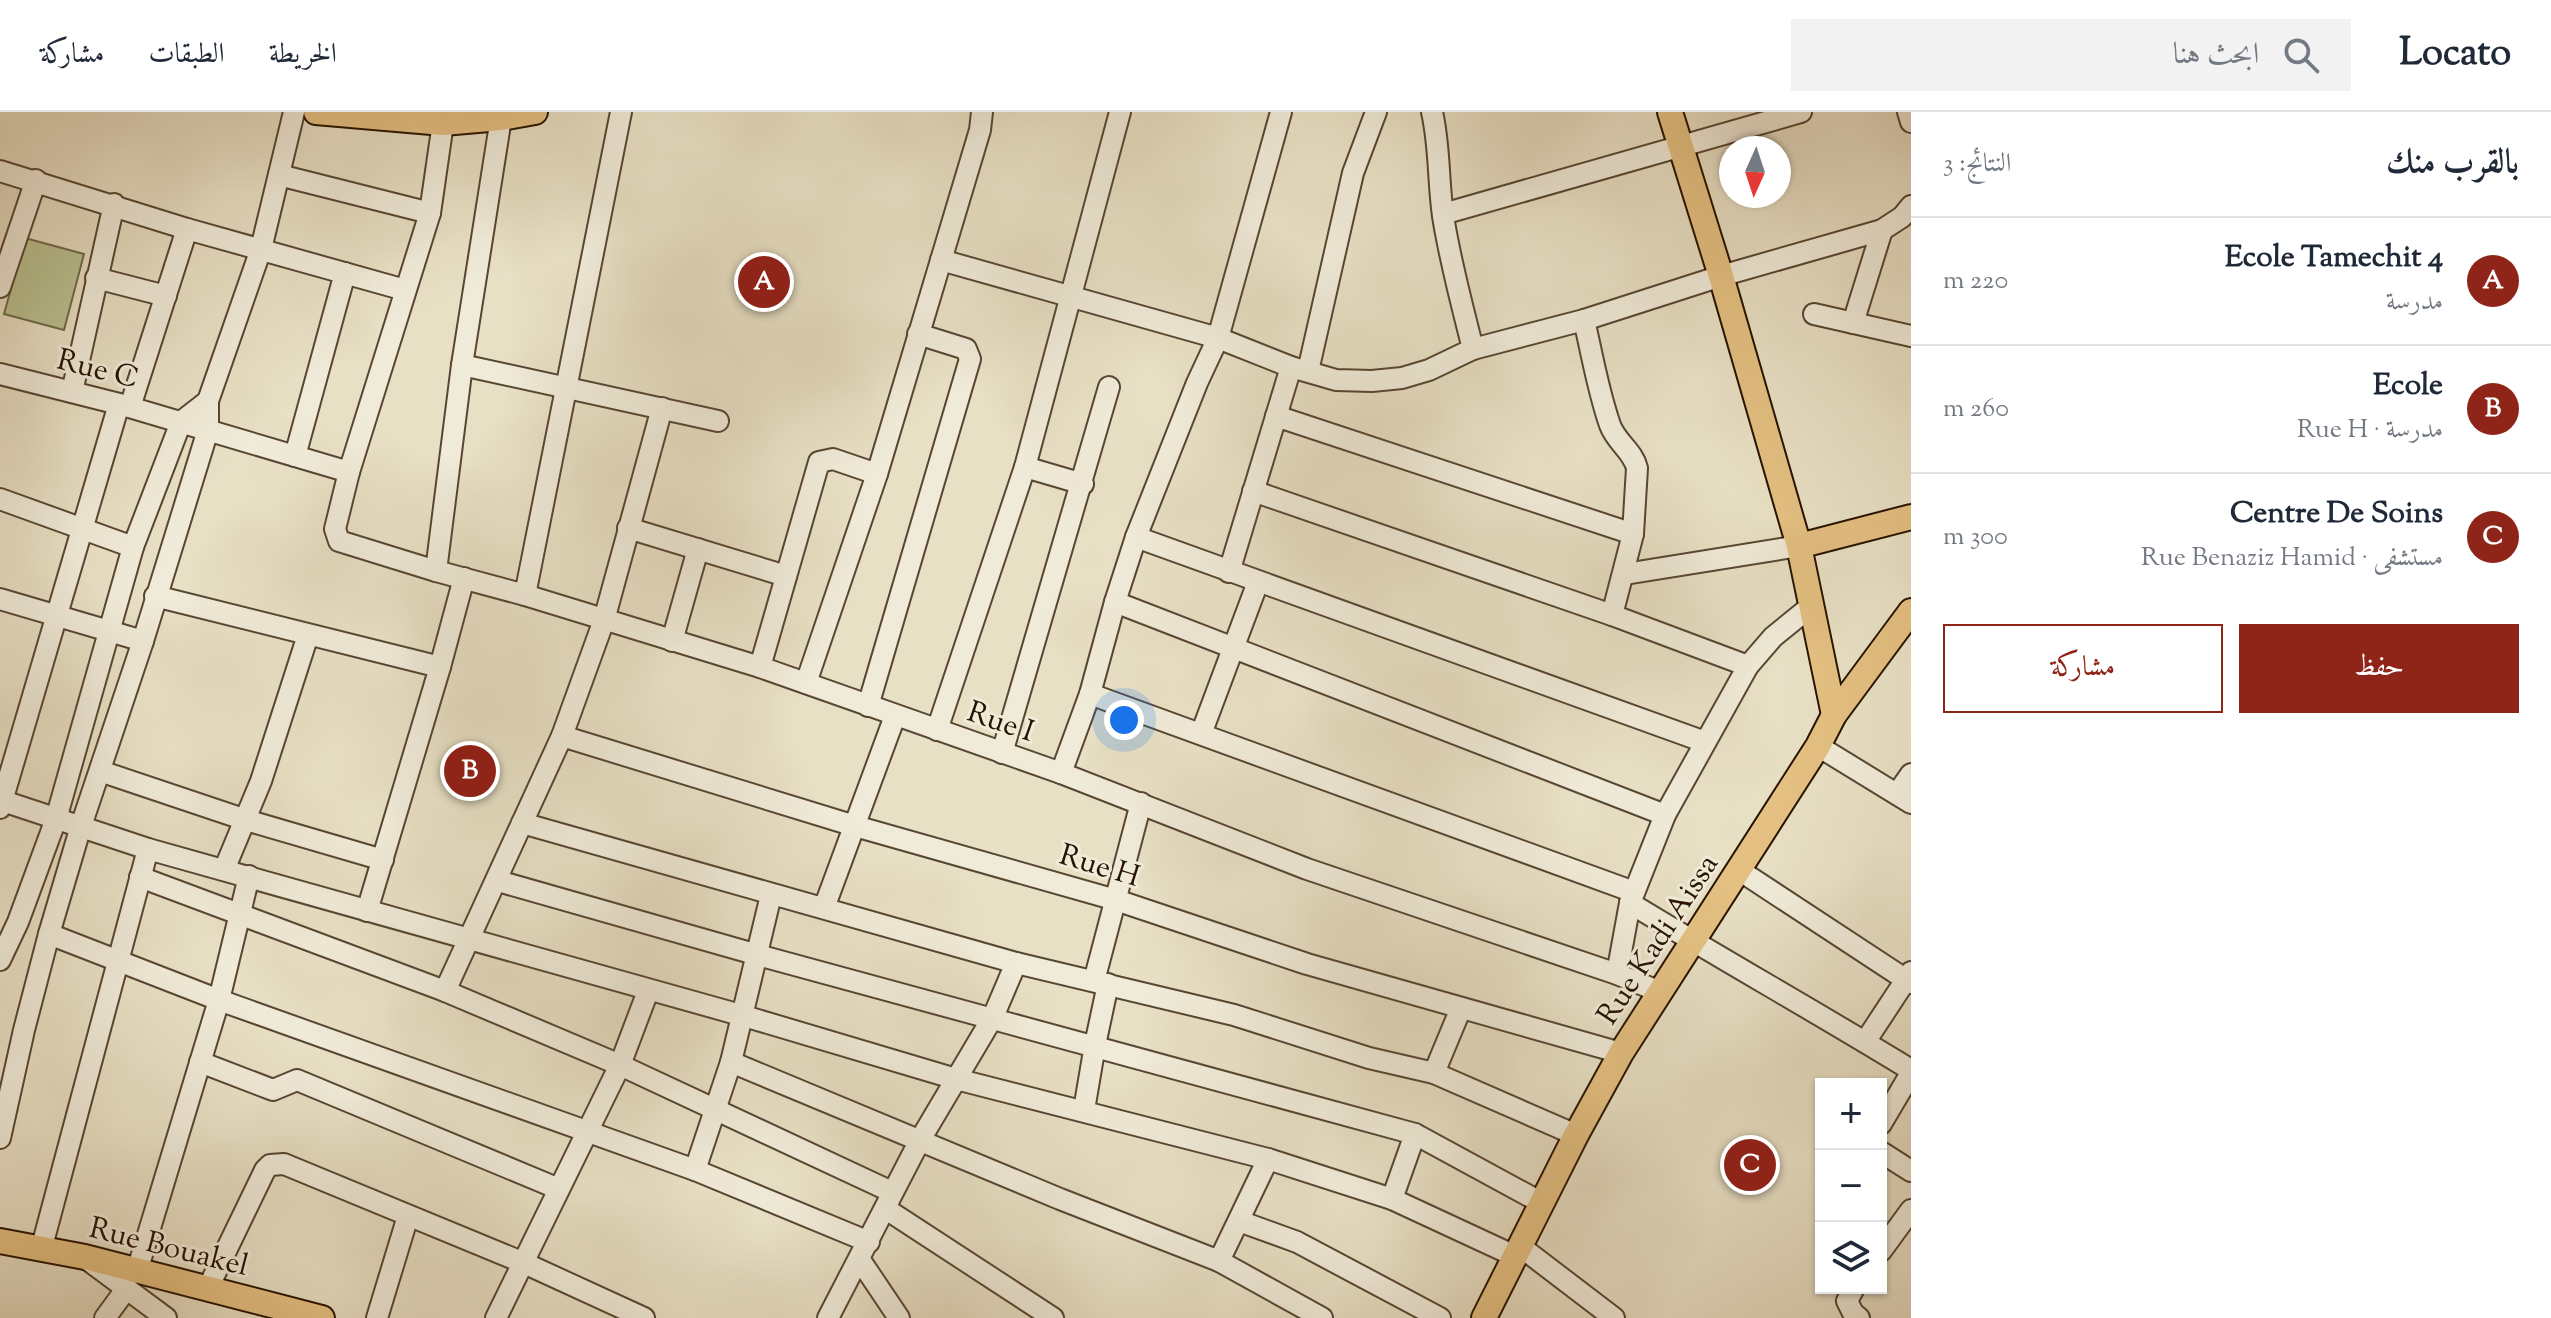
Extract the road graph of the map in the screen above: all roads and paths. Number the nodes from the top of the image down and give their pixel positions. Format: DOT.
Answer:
graph roads {
  1 [pos="294,112"];
  2 [pos="316,112"];
  3 [pos="535,112"];
  4 [pos="621,112"];
  5 [pos="982,112"];
  6 [pos="1120,112"];
  7 [pos="1281,112"];
  8 [pos="1376,112"];
  9 [pos="1432,112"];
  10 [pos="1670,112"];
  11 [pos="1801,112"];
  12 [pos="1908,112"];
  13 [pos="501,118"];
  14 [pos="1911,122"];
  15 [pos="443,123"];
  16 [pos="1679,147"];
  17 [pos="0,171"];
  18 [pos="279,175"];
  19 [pos="36,180"];
  20 [pos="114,204"];
  21 [pos="1911,206"];
  22 [pos="430,213"];
  23 [pos="1443,214"];
  24 [pos="187,229"];
  25 [pos="1882,230"];
  26 [pos="261,249"];
  27 [pos="941,260"];
  28 [pos="345,273"];
  29 [pos="1721,276"];
  30 [pos="96,278"];
  31 [pos="0,287"];
  32 [pos="405,290"];
  33 [pos="166,296"];
  34 [pos="1069,297"];
  35 [pos="1814,314"];
  36 [pos="1584,320"];
  37 [pos="1853,323"];
  38 [pos="918,334"];
  39 [pos="1911,336"];
  40 [pos="1218,338"];
  41 [pos="1473,349"];
  42 [pos="462,365"];
  43 [pos="1299,369"];
  44 [pos="2,380"];
  45 [pos="1109,387"];
  46 [pos="567,388"];
  47 [pos="72,392"];
  48 [pos="208,401"];
  49 [pos="124,405"];
  50 [pos="662,408"];
  51 [pos="1276,416"];
  52 [pos="718,421"];
  53 [pos="181,422"];
  54 [pos="208,430"];
  55 [pos="295,456"];
  56 [pos="1025,467"];
  57 [pos="349,472"];
  58 [pos="877,474"];
  59 [pos="1083,484"];
  60 [pos="1253,491"];
  61 [pos="0,499"];
  62 [pos="1911,517"];
  63 [pos="628,528"];
  64 [pos="83,530"];
  65 [pos="1633,534"];
  66 [pos="1136,537"];
  67 [pos="1799,546"];
  68 [pos="133,547"];
  69 [pos="698,549"];
  70 [pos="436,571"];
  71 [pos="1229,572"];
  72 [pos="1625,574"];
  73 [pos="786,576"];
  74 [pos="464,578"];
  75 [pos="1258,582"];
  76 [pos="525,595"];
  77 [pos="155,596"];
  78 [pos="0,599"];
  79 [pos="1115,602"];
  80 [pos="1810,607"];
  81 [pos="1911,611"];
  82 [pos="1612,615"];
  83 [pos="57,616"];
  84 [pos="604,620"];
  85 [pos="110,631"];
  86 [pos="308,635"];
  87 [pos="143,641"];
  88 [pos="672,641"];
  89 [pos="1234,648"];
  90 [pos="1748,666"];
  91 [pos="440,667"];
  92 [pos="760,667"];
  93 [pos="806,683"];
  94 [pos="1090,694"];
  95 [pos="868,706"];
  96 [pos="1834,715"];
  97 [pos="895,716"];
  98 [pos="937,730"];
  99 [pos="1201,734"];
  100 [pos="562,736"];
  101 [pos="1705,742"];
  102 [pos="1818,746"];
  103 [pos="1002,753"];
  104 [pos="100,771"];
  105 [pos="1061,773"];
  106 [pos="1911,774"];
  107 [pos="1904,798"];
  108 [pos="1,803"];
  109 [pos="1141,803"];
  110 [pos="1665,815"];
  111 [pos="56,819"];
  112 [pos="246,820"];
  113 [pos="522,823"];
  114 [pos="81,826"];
  115 [pos="855,826"];
  116 [pos="148,849"];
  117 [pos="383,860"];
  118 [pos="224,870"];
  119 [pos="1739,870"];
  120 [pos="249,876"];
  121 [pos="140,877"];
  122 [pos="498,881"];
  123 [pos="771,895"];
  124 [pos="1632,897"];
  125 [pos="1116,900"];
  126 [pos="824,908"];
  127 [pos="367,911"];
  128 [pos="240,916"];
  129 [pos="49,934"];
  130 [pos="469,941"];
  131 [pos="1693,942"];
  132 [pos="758,955"];
  133 [pos="0,960"];
  134 [pos="119,960"];
  135 [pos="1016,963"];
  136 [pos="1617,974"];
  137 [pos="1909,978"];
  138 [pos="1101,982"];
  139 [pos="445,991"];
  140 [pos="648,991"];
  141 [pos="1660,992"];
  142 [pos="219,1000"];
  143 [pos="1461,1008"];
  144 [pos="744,1016"];
  145 [pos="993,1017"];
  146 [pos="1865,1042"];
  147 [pos="1095,1045"];
  148 [pos="1621,1053"];
  149 [pos="200,1062"];
  150 [pos="731,1062"];
  151 [pos="620,1065"];
  152 [pos="1911,1072"];
  153 [pos="1434,1073"];
  154 [pos="956,1079"];
  155 [pos="1084,1110"];
  156 [pos="716,1111"];
  157 [pos="1887,1114"];
  158 [pos="588,1131"];
  159 [pos="1415,1134"];
  160 [pos="1576,1135"];
  161 [pos="0,1138"];
  162 [pos="920,1140"];
  163 [pos="1887,1156"];
  164 [pos="1268,1159"];
  165 [pos="695,1170"];
  166 [pos="1911,1171"];
  167 [pos="559,1189"];
  168 [pos="1392,1199"];
  169 [pos="889,1201"];
  170 [pos="1542,1203"];
  171 [pos="1911,1210"];
  172 [pos="408,1216"];
  173 [pos="1239,1221"];
  174 [pos="0,1241"];
  175 [pos="1887,1243"];
  176 [pos="41,1250"];
  177 [pos="864,1251"];
  178 [pos="1519,1252"];
  179 [pos="1219,1261"];
  180 [pos="524,1263"];
  181 [pos="132,1280"];
  182 [pos="208,1288"];
  183 [pos="1851,1294"];
  184 [pos="105,1318"];
  185 [pos="166,1318"];
  186 [pos="322,1318"];
  187 [pos="377,1318"];
  188 [pos="496,1318"];
  189 [pos="644,1318"];
  190 [pos="828,1318"];
  191 [pos="899,1318"];
  192 [pos="1053,1318"];
  193 [pos="1322,1318"];
  194 [pos="1440,1318"];
  195 [pos="1484,1318"];
  196 [pos="1614,1318"];
  197 [pos="1859,1318"];
  1 -- 18 [label="street"];
  2 -- 15 [label="main road"];
  3 -- 13 [label="main road"];
  4 -- 46 [label="street"];
  5 -- 27 [label="street"];
  6 -- 34 [label="street"];
  7 -- 40 [label="street"];
  8 -- 43 [label="street"];
  9 -- 23 [label="street"];
  10 -- 16 [label="main road"];
  11 -- 16 [label="street"];
  12 -- 14 [label="street"];
  13 -- 15 [label="main road"];
  13 -- 42 [label="street"];
  15 -- 22 [label="street"];
  16 -- 23 [label="street"];
  16 -- 29 [label="main road"];
  17 -- 19 [label="street"];
  18 -- 22 [label="street"];
  18 -- 26 [label="street"];
  19 -- 20 [label="street"];
  19 -- 31 [label="street"];
  20 -- 24 [label="street"];
  20 -- 30 [label="street"];
  21 -- 25 [label="street"];
  22 -- 32 [label="street"];
  23 -- 41 [label="street"];
  24 -- 26 [label="street"];
  24 -- 33 [label="street"];
  25 -- 29 [label="street"];
  25 -- 37 [label="street"];
  26 -- 28 [label="street"];
  26 -- 48 [label="street"];
  27 -- 34 [label="street"];
  27 -- 38 [label="street"];
  28 -- 32 [label="street"];
  28 -- 55 [label="street"];
  29 -- 36 [label="street"];
  29 -- 67 [label="main road"];
  30 -- 33 [label="street"];
  30 -- 47 [label="street"];
  32 -- 57 [label="street"];
  33 -- 49 [label="street"];
  34 -- 40 [label="street"];
  34 -- 56 [label="street"];
  35 -- 37 [label="street"];
  36 -- 41 [label="street"];
  36 -- 65 [label="street"];
  37 -- 39 [label="street"];
  38 -- 58 [label="street"];
  38 -- 95 [label="street"];
  40 -- 43 [label="street"];
  40 -- 66 [label="street"];
  41 -- 43 [label="street"];
  42 -- 46 [label="street"];
  42 -- 70 [label="street"];
  43 -- 51 [label="street"];
  44 -- 47 [label="street, Rue C"];
  45 -- 59 [label="street"];
  46 -- 50 [label="street"];
  46 -- 76 [label="street"];
  47 -- 49 [label="street, Rue C"];
  48 -- 53 [label="street"];
  48 -- 54 [label="street"];
  49 -- 53 [label="street, Rue C"];
  49 -- 64 [label="street"];
  50 -- 52 [label="street"];
  50 -- 63 [label="street"];
  51 -- 60 [label="street"];
  51 -- 65 [label="street"];
  53 -- 54 [label="street, Rue C"];
  53 -- 68 [label="street"];
  54 -- 55 [label="street, Rue C"];
  54 -- 77 [label="street"];
  55 -- 57 [label="street, Rue C"];
  56 -- 59 [label="street"];
  56 -- 98 [label="street"];
  57 -- 70 [label="street, Rue I"];
  58 -- 73 [label="street"];
  58 -- 93 [label="street"];
  59 -- 103 [label="street"];
  60 -- 71 [label="street"];
  60 -- 82 [label="street"];
  61 -- 64 [label="street"];
  62 -- 67 [label="main road"];
  63 -- 69 [label="street"];
  63 -- 84 [label="street"];
  64 -- 68 [label="street"];
  64 -- 83 [label="street"];
  65 -- 72 [label="street"];
  66 -- 71 [label="street"];
  66 -- 79 [label="street"];
  67 -- 72 [label="street"];
  67 -- 80 [label="main road"];
  68 -- 85 [label="street"];
  69 -- 73 [label="street"];
  69 -- 88 [label="street"];
  70 -- 74 [label="street, Rue I"];
  71 -- 75 [label="street"];
  72 -- 82 [label="street"];
  73 -- 92 [label="street"];
  74 -- 76 [label="street, Rue I"];
  74 -- 91 [label="street"];
  75 -- 89 [label="street"];
  75 -- 101 [label="street"];
  76 -- 84 [label="street, Rue I"];
  77 -- 86 [label="street"];
  77 -- 87 [label="street"];
  78 -- 83 [label="street"];
  79 -- 89 [label="street"];
  79 -- 94 [label="street"];
  80 -- 90 [label="street"];
  80 -- 96 [label="main road"];
  81 -- 96 [label="main road, Rue Kadi Aissa"];
  82 -- 90 [label="street"];
  83 -- 85 [label="street"];
  83 -- 108 [label="street"];
  84 -- 88 [label="street, Rue I"];
  84 -- 100 [label="street"];
  85 -- 87 [label="street"];
  85 -- 111 [label="street"];
  86 -- 91 [label="street"];
  86 -- 112 [label="street"];
  87 -- 104 [label="street"];
  88 -- 92 [label="street, Rue I"];
  89 -- 99 [label="street"];
  89 -- 110 [label="street"];
  90 -- 101 [label="street"];
  91 -- 117 [label="street"];
  92 -- 93 [label="street, Rue I"];
  93 -- 95 [label="street, Rue I"];
  94 -- 99 [label="street"];
  94 -- 105 [label="street"];
  95 -- 97 [label="street, Rue I"];
  96 -- 102 [label="main road, Rue Kadi Aissa"];
  97 -- 98 [label="street, Rue I"];
  97 -- 115 [label="street"];
  98 -- 103 [label="street, Rue I"];
  99 -- 124 [label="street"];
  100 -- 113 [label="street"];
  100 -- 115 [label="street, Rue H"];
  101 -- 110 [label="street"];
  102 -- 107 [label="street"];
  102 -- 119 [label="main road, Rue Kadi Aissa"];
  103 -- 105 [label="street, Rue I"];
  104 -- 112 [label="street"];
  104 -- 114 [label="street"];
  105 -- 109 [label="street, Rue I"];
  106 -- 107 [label="street"];
  108 -- 111 [label="street"];
  109 -- 125 [label="street"];
  109 -- 136 [label="street, Rue I"];
  110 -- 124 [label="street"];
  111 -- 114 [label="street"];
  111 -- 133 [label="street"];
  112 -- 117 [label="street"];
  112 -- 118 [label="street"];
  113 -- 122 [label="street"];
  113 -- 123 [label="street"];
  114 -- 116 [label="street"];
  114 -- 129 [label="street"];
  115 -- 125 [label="street, Rue H"];
  115 -- 126 [label="street"];
  116 -- 118 [label="street"];
  116 -- 121 [label="street"];
  117 -- 127 [label="street"];
  118 -- 120 [label="street"];
  119 -- 131 [label="main road, Rue Kadi Aissa"];
  119 -- 137 [label="street"];
  120 -- 127 [label="street"];
  120 -- 128 [label="street"];
  121 -- 128 [label="street"];
  121 -- 134 [label="street"];
  122 -- 130 [label="street"];
  122 -- 132 [label="street"];
  123 -- 126 [label="street"];
  123 -- 132 [label="street"];
  124 -- 131 [label="street"];
  124 -- 136 [label="street"];
  125 -- 138 [label="street"];
  125 -- 143 [label="street, Rue H"];
  126 -- 135 [label="street"];
  127 -- 130 [label="street"];
  128 -- 139 [label="street"];
  128 -- 142 [label="street"];
  129 -- 134 [label="street"];
  129 -- 161 [label="street"];
  130 -- 139 [label="street"];
  130 -- 140 [label="street"];
  131 -- 141 [label="main road, Rue Kadi Aissa"];
  131 -- 146 [label="street"];
  132 -- 144 [label="street"];
  132 -- 145 [label="street"];
  134 -- 142 [label="street"];
  134 -- 176 [label="street"];
  135 -- 138 [label="street"];
  135 -- 145 [label="street"];
  136 -- 141 [label="street, Rue I"];
  137 -- 146 [label="street"];
  138 -- 147 [label="street"];
  138 -- 153 [label="street"];
  139 -- 151 [label="street"];
  140 -- 144 [label="street"];
  140 -- 151 [label="street"];
  141 -- 148 [label="main road, Rue Kadi Aissa"];
  142 -- 149 [label="street"];
  142 -- 158 [label="street"];
  143 -- 148 [label="street, Rue H"];
  143 -- 153 [label="street"];
  144 -- 150 [label="street"];
  144 -- 154 [label="street"];
  145 -- 147 [label="street"];
  145 -- 154 [label="street"];
  146 -- 152 [label="street"];
  147 -- 155 [label="street"];
  147 -- 159 [label="street"];
  148 -- 160 [label="main road, Rue Kadi Aissa"];
  149 -- 167 [label="street"];
  149 -- 181 [label="street"];
  150 -- 156 [label="street"];
  150 -- 162 [label="street"];
  151 -- 156 [label="street"];
  151 -- 158 [label="street"];
  152 -- 157 [label="street"];
  153 -- 160 [label="street"];
  154 -- 155 [label="street"];
  154 -- 162 [label="street"];
  155 -- 164 [label="street"];
  156 -- 165 [label="street"];
  156 -- 169 [label="street"];
  158 -- 165 [label="street"];
  158 -- 167 [label="street"];
  159 -- 168 [label="street"];
  159 -- 170 [label="street"];
  160 -- 170 [label="main road, Rue Kadi Aissa"];
  162 -- 169 [label="street"];
  162 -- 179 [label="street"];
  163 -- 166 [label="street"];
  164 -- 168 [label="street"];
  164 -- 173 [label="street"];
  165 -- 177 [label="street"];
  167 -- 180 [label="street"];
  168 -- 178 [label="street"];
  169 -- 177 [label="street"];
  169 -- 192 [label="street"];
  170 -- 178 [label="main road, Rue Kadi Aissa"];
  171 -- 175 [label="street"];
  172 -- 180 [label="street"];
  172 -- 182 [label="street"];
  172 -- 187 [label="street"];
  173 -- 179 [label="street"];
  173 -- 194 [label="street"];
  174 -- 176 [label="main road, Rue Bouakel"];
  176 -- 181 [label="main road, Rue Bouakel"];
  177 -- 190 [label="street"];
  177 -- 191 [label="street"];
  178 -- 195 [label="main road, Rue Kadi Aissa"];
  178 -- 196 [label="street"];
  179 -- 193 [label="street"];
  180 -- 188 [label="street"];
  180 -- 189 [label="street"];
  181 -- 182 [label="main road, Rue Bouakel"];
  181 -- 184 [label="street"];
  181 -- 185 [label="street"];
  182 -- 186 [label="main road, Rue Bouakel"];
  183 -- 197 [label="street"];
}
